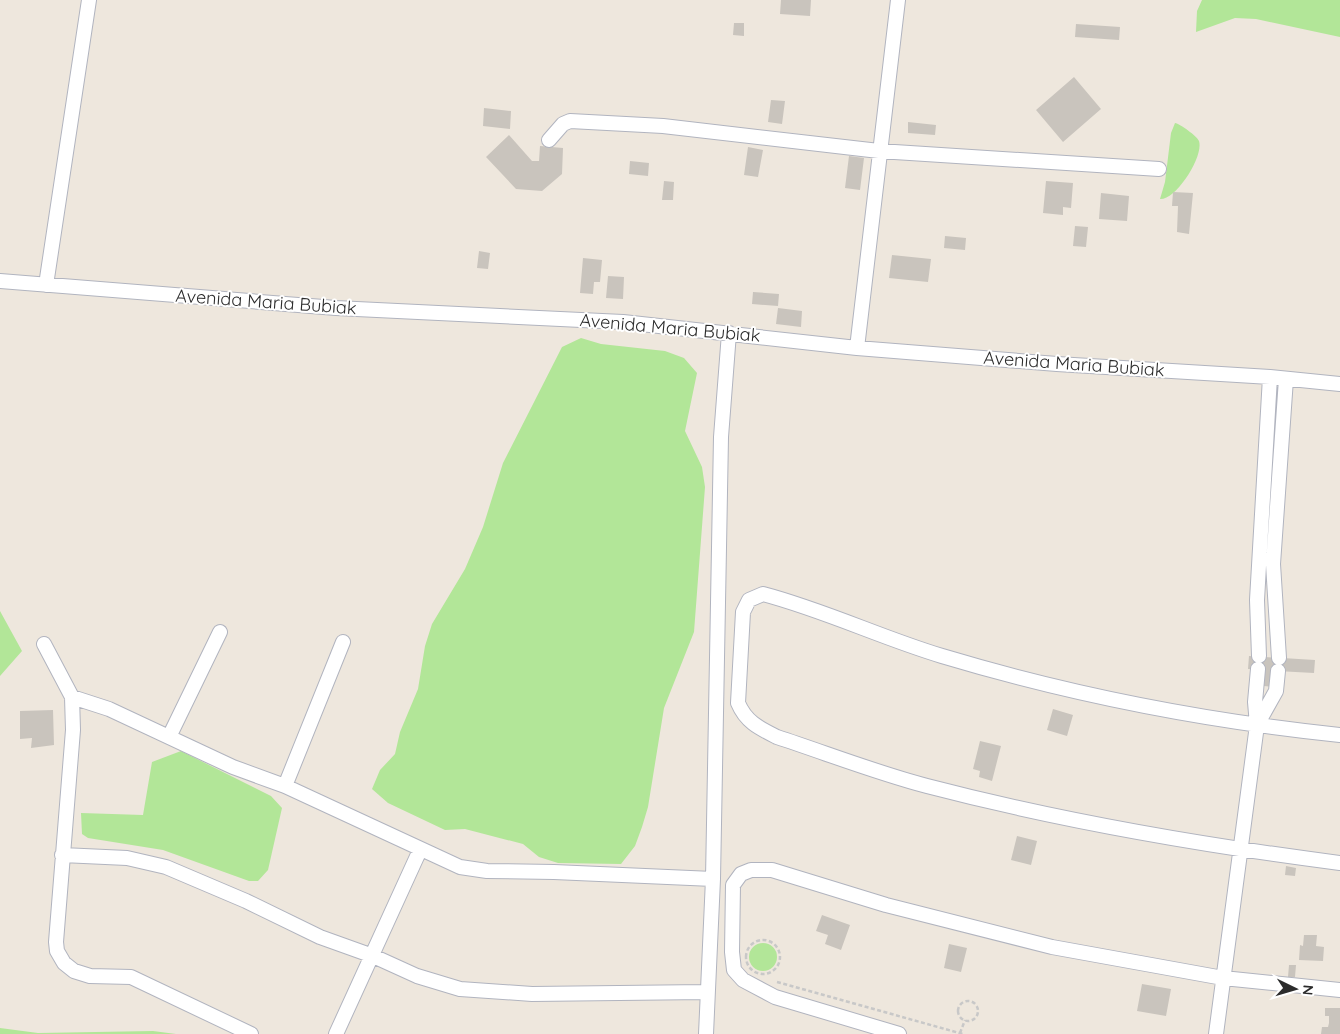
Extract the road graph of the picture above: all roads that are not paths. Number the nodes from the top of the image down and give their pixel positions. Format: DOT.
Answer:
graph roads {
  1 [pos="89,0"];
  2 [pos="898,0"];
  3 [pos="549,140"];
  4 [pos="879,151"];
  5 [pos="1158,169"];
  6 [pos="0,281"];
  7 [pos="46,285"];
  8 [pos="729,333"];
  9 [pos="857,348"];
  10 [pos="1270,377"];
  11 [pos="1286,379"];
  12 [pos="1340,384"];
  13 [pos="220,632"];
  14 [pos="343,642"];
  15 [pos="1277,643"];
  16 [pos="44,644"];
  17 [pos="1258,656"];
  18 [pos="72,697"];
  19 [pos="1257,726"];
  20 [pos="1340,735"];
  21 [pos="170,737"];
  22 [pos="285,786"];
  23 [pos="420,850"];
  24 [pos="1240,851"];
  25 [pos="62,855"];
  26 [pos="1340,863"];
  27 [pos="713,879"];
  28 [pos="373,956"];
  29 [pos="1224,978"];
  30 [pos="1340,990"];
  31 [pos="706,992"];
  32 [pos="251,1034"];
  33 [pos="336,1034"];
  34 [pos="706,1034"];
  35 [pos="899,1034"];
  36 [pos="1216,1034"];
  1 -- 7 [label="street"];
  2 -- 4 [label="street"];
  3 -- 4 [label="street"];
  4 -- 5 [label="street"];
  4 -- 9 [label="street"];
  6 -- 7 [label="street, Avenida Maria Bubiak"];
  7 -- 8 [label="street, Avenida Maria Bubiak"];
  8 -- 9 [label="street, Avenida Maria Bubiak"];
  8 -- 27 [label="street"];
  9 -- 10 [label="street, Avenida Maria Bubiak"];
  10 -- 11 [label="street, Avenida Maria Bubiak"];
  10 -- 17 [label="street"];
  11 -- 12 [label="street, Avenida Maria Bubiak"];
  11 -- 15 [label="street"];
  13 -- 21 [label="street"];
  14 -- 22 [label="street"];
  15 -- 17 [label="street"];
  15 -- 19 [label="street"];
  16 -- 18 [label="street"];
  17 -- 19 [label="street"];
  18 -- 21 [label="street"];
  18 -- 25 [label="street"];
  19 -- 20 [label="street"];
  19 -- 24 [label="street"];
  19 -- 24 [label="street"];
  21 -- 22 [label="street"];
  22 -- 23 [label="street"];
  23 -- 27 [label="street"];
  23 -- 28 [label="street"];
  24 -- 26 [label="street"];
  24 -- 29 [label="street"];
  25 -- 28 [label="street"];
  25 -- 32 [label="street"];
  27 -- 31 [label="street"];
  28 -- 31 [label="street"];
  28 -- 33 [label="street"];
  29 -- 30 [label="street"];
  29 -- 35 [label="street"];
  29 -- 36 [label="street"];
  31 -- 34 [label="street"];
}
